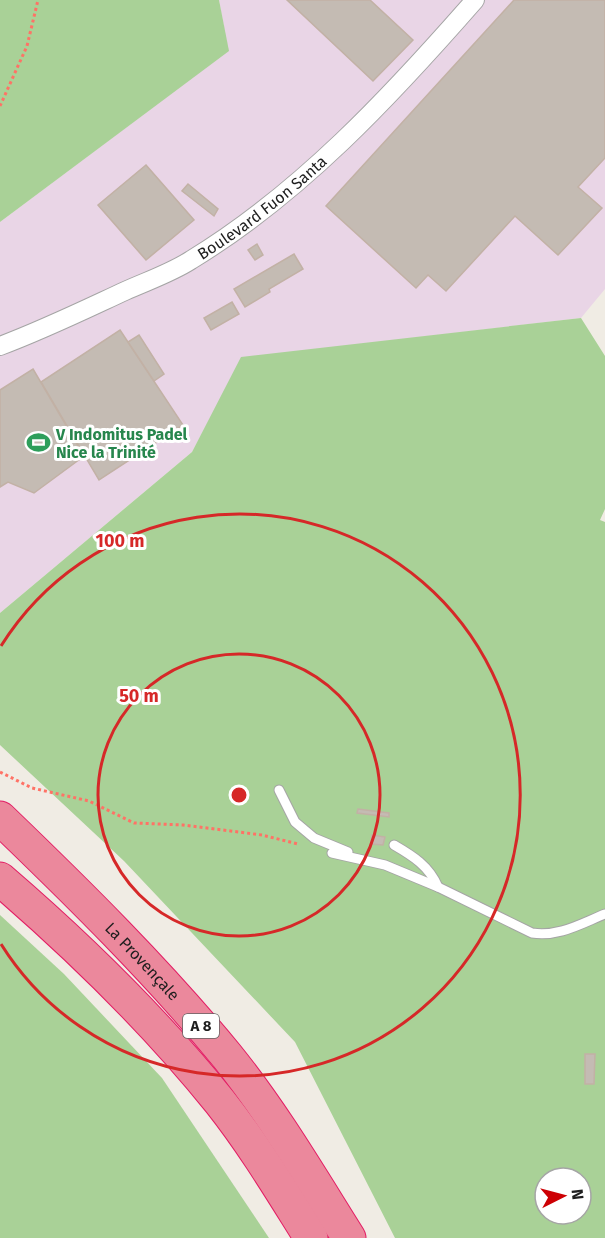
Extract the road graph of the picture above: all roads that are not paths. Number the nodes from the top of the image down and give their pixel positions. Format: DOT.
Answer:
graph roads {
  1 [pos="475,0"];
  2 [pos="0,346"];
  3 [pos="279,790"];
  4 [pos="11,829"];
  5 [pos="394,845"];
  6 [pos="332,853"];
  7 [pos="355,857"];
  8 [pos="0,879"];
  9 [pos="438,887"];
  10 [pos="605,914"];
  11 [pos="311,1238"];
  12 [pos="349,1238"];
  1 -- 2 [label="street, Boulevard Fuon Santa"];
  3 -- 7 [label="lane"];
  4 -- 12 [label="highway, La Provençale / A 8"];
  5 -- 9 [label="lane"];
  6 -- 7 [label="lane"];
  7 -- 9 [label="lane"];
  8 -- 11 [label="highway, A 8"];
  9 -- 10 [label="lane"];
}
